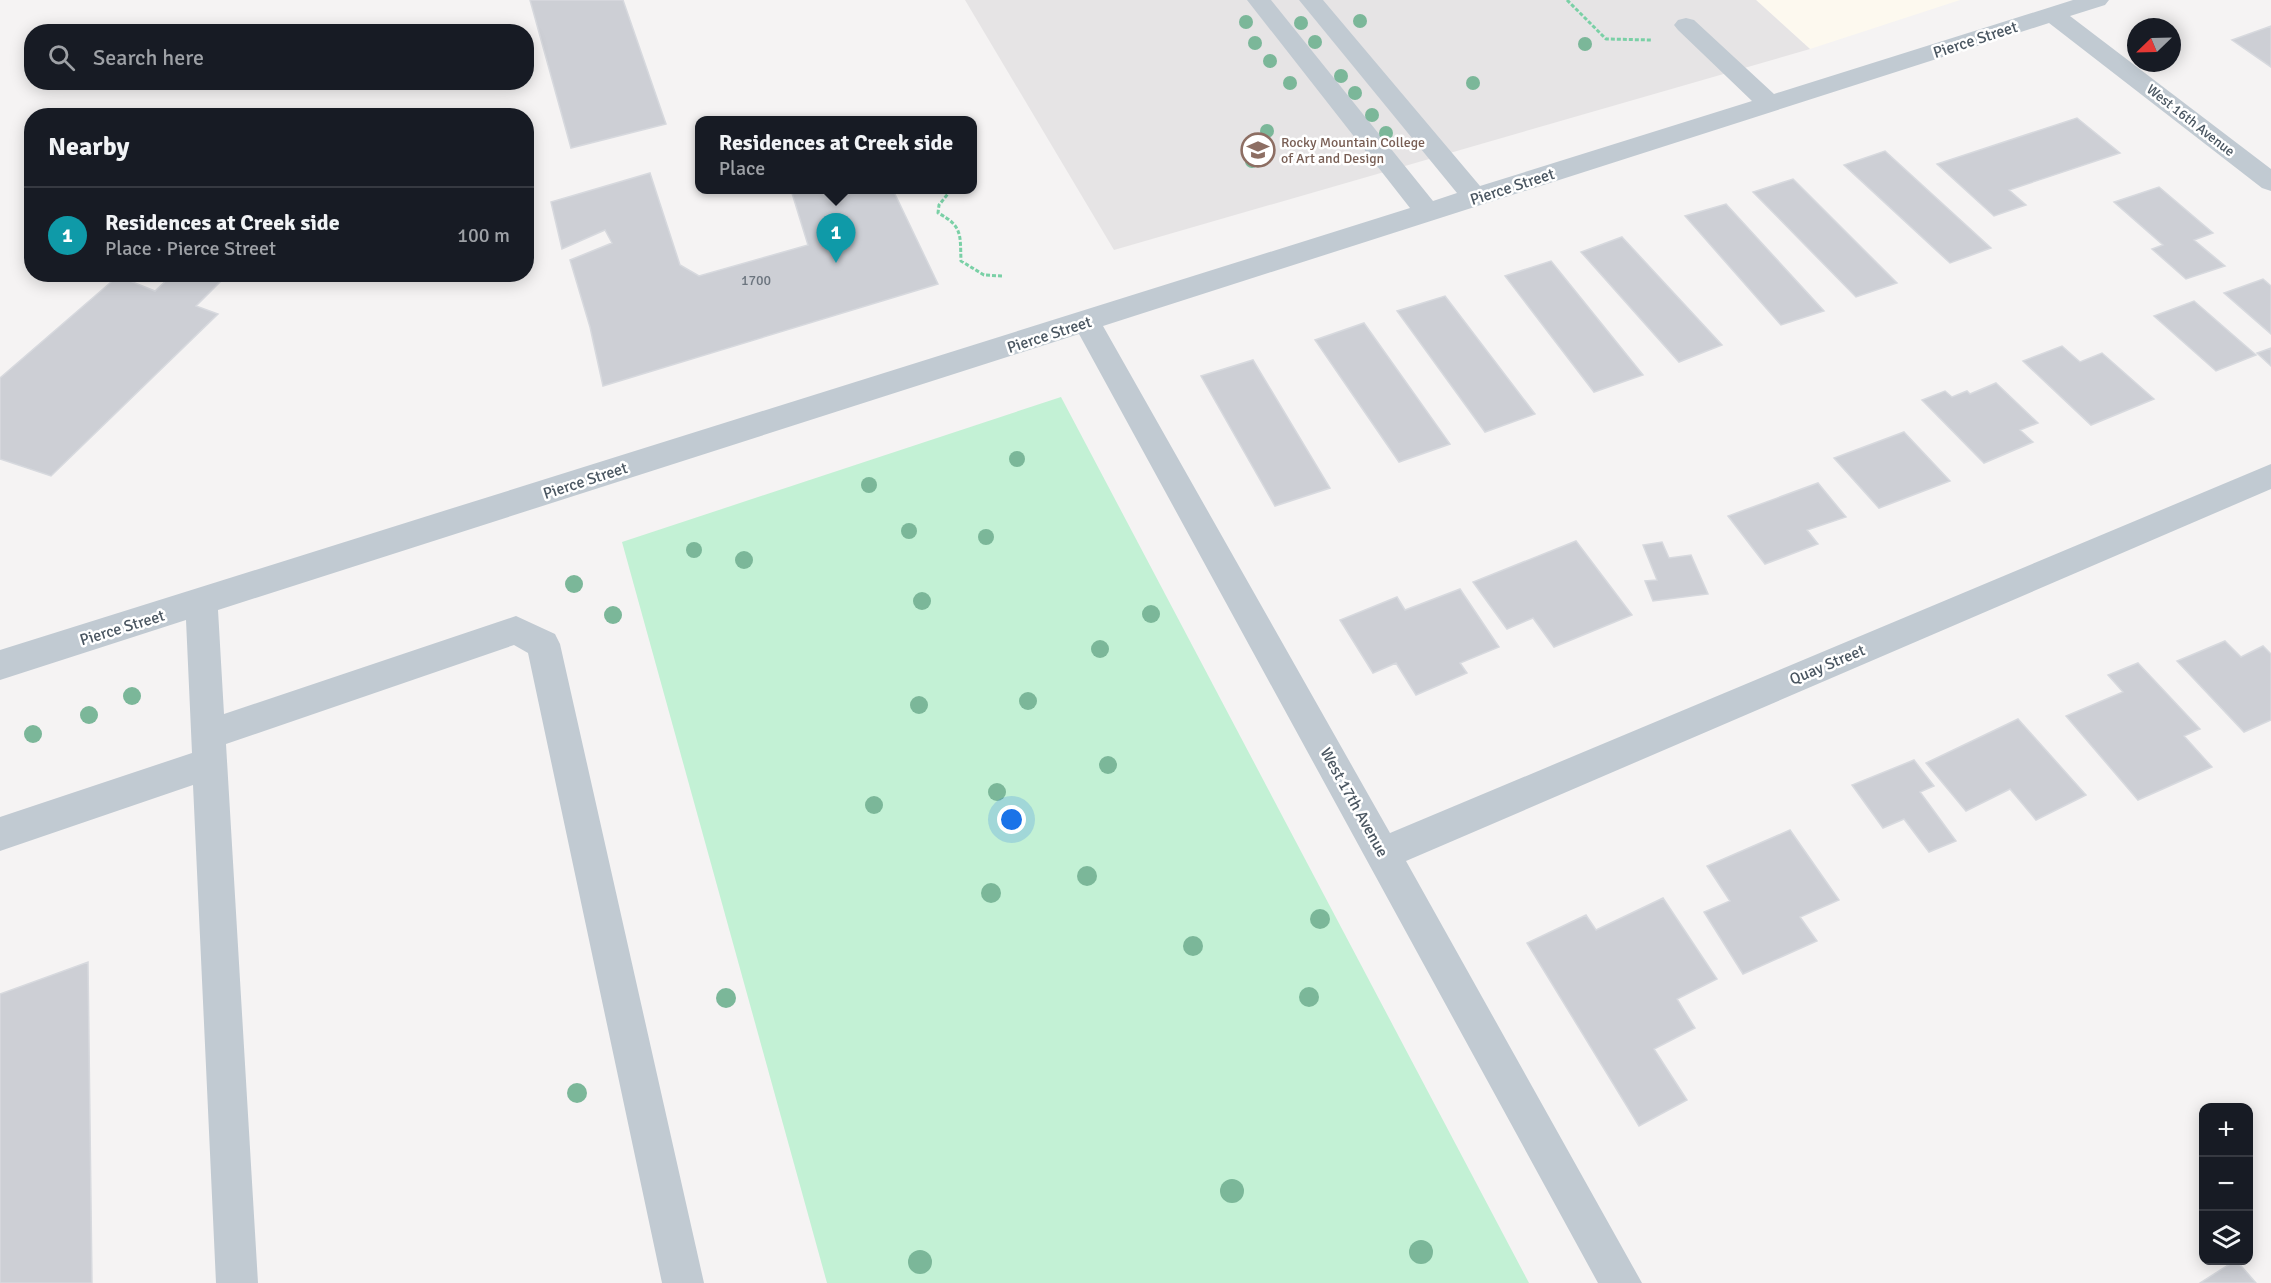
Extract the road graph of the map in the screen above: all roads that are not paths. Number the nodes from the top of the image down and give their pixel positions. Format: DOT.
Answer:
graph roads {
  1 [pos="1259,0"];
  2 [pos="1311,0"];
  3 [pos="2097,0"];
  4 [pos="2053,15"];
  5 [pos="1686,25"];
  6 [pos="1770,104"];
  7 [pos="2271,182"];
  8 [pos="1476,198"];
  9 [pos="1428,212"];
  10 [pos="1087,322"];
  11 [pos="2271,476"];
  12 [pos="201,602"];
  13 [pos="0,665"];
  14 [pos="209,749"];
  15 [pos="0,834"];
  16 [pos="1383,853"];
  17 [pos="237,1283"];
  18 [pos="682,1283"];
  19 [pos="1621,1283"];
  1 -- 9 [label="street"];
  2 -- 8 [label="street"];
  3 -- 4 [label="street, Pierce Street"];
  4 -- 6 [label="street, Pierce Street"];
  4 -- 7 [label="street, West 16th Avenue"];
  5 -- 6 [label="street"];
  6 -- 8 [label="street, Pierce Street"];
  8 -- 9 [label="street, Pierce Street"];
  9 -- 10 [label="street, Pierce Street"];
  10 -- 12 [label="street, Pierce Street"];
  10 -- 16 [label="street, West 17th Avenue"];
  11 -- 16 [label="street, Quay Street"];
  12 -- 13 [label="street, Pierce Street"];
  12 -- 14 [label="street"];
  14 -- 15 [label="street"];
  14 -- 17 [label="street"];
  14 -- 18 [label="street"];
  16 -- 19 [label="street, West 17th Avenue"];
}
